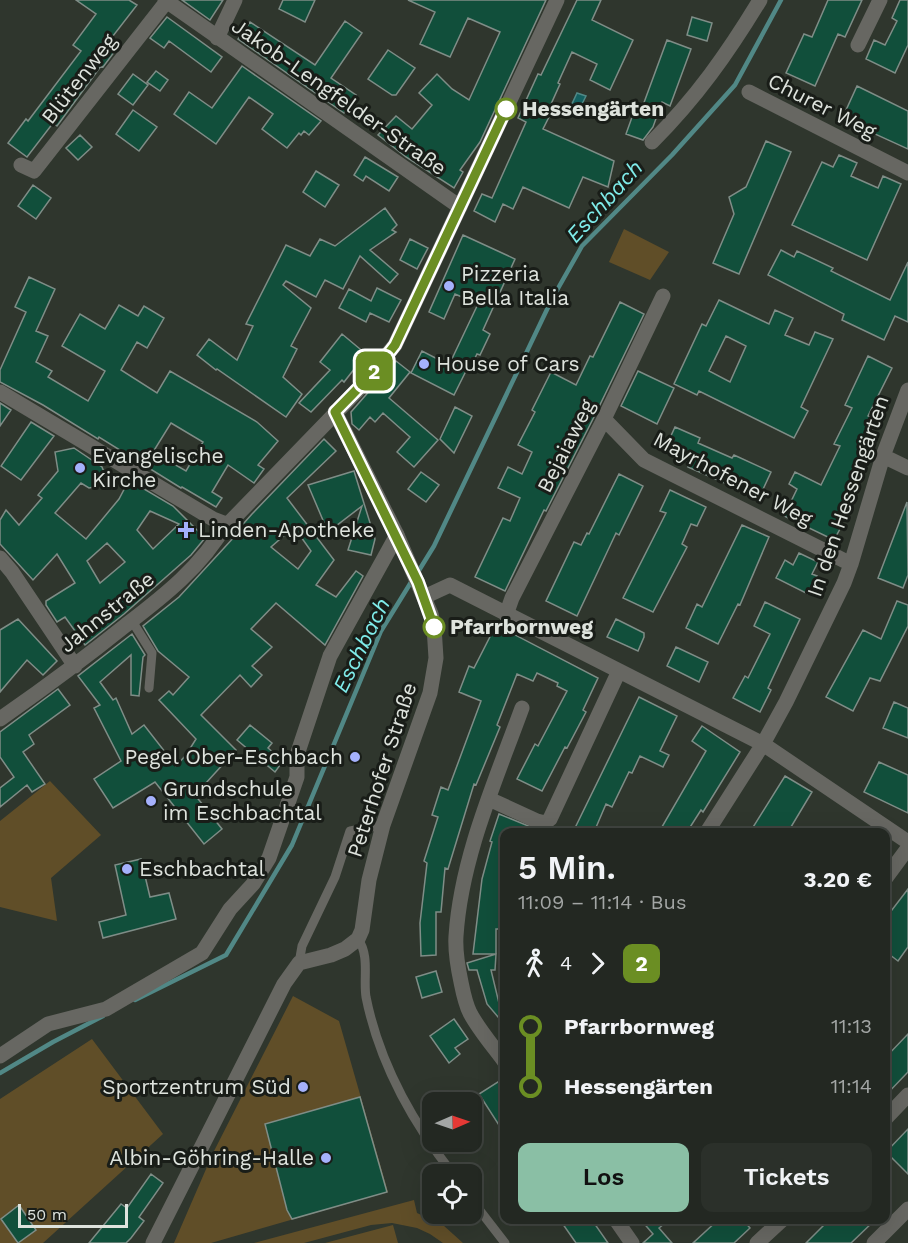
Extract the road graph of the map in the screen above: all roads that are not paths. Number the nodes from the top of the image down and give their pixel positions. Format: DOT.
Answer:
graph roads {
  1 [pos="236,0"];
  2 [pos="557,0"];
  3 [pos="760,0"];
  4 [pos="880,0"];
  5 [pos="166,1"];
  6 [pos="217,38"];
  7 [pos="858,45"];
  8 [pos="749,92"];
  9 [pos="652,142"];
  10 [pos="21,165"];
  11 [pos="908,173"];
  12 [pos="460,207"];
  13 [pos="663,296"];
  14 [pos="908,390"];
  15 [pos="0,392"];
  16 [pos="335,412"];
  17 [pos="604,420"];
  18 [pos="883,456"];
  19 [pos="908,468"];
  20 [pos="226,524"];
  21 [pos="399,541"];
  22 [pos="0,558"];
  23 [pos="851,564"];
  24 [pos="424,597"];
  25 [pos="506,615"];
  26 [pos="132,621"];
  27 [pos="75,666"];
  28 [pos="619,672"];
  29 [pos="149,688"];
  30 [pos="522,708"];
  31 [pos="0,719"];
  32 [pos="763,744"];
  33 [pos="489,799"];
  34 [pos="383,825"];
  35 [pos="710,828"];
  36 [pos="887,828"];
  37 [pos="890,830"];
  38 [pos="908,842"];
  39 [pos="908,848"];
  40 [pos="890,872"];
  41 [pos="358,939"];
  42 [pos="299,963"];
  43 [pos="500,1055"];
  44 [pos="0,1056"];
  45 [pos="908,1095"];
  46 [pos="890,1114"];
  47 [pos="445,1164"];
  48 [pos="908,1209"];
  49 [pos="482,1213"];
  50 [pos="619,1224"];
  51 [pos="778,1224"];
  52 [pos="153,1243"];
  53 [pos="505,1243"];
  54 [pos="632,1243"];
  55 [pos="757,1243"];
  56 [pos="874,1243"];
  1 -- 6 [label="street"];
  2 -- 12 [label="street, Jahnstraße"];
  3 -- 9 [label="street"];
  4 -- 7 [label="street"];
  5 -- 6 [label="street, Jakob-Lengfelder-Straße"];
  5 -- 10 [label="street, Blütenweg"];
  6 -- 12 [label="street, Jakob-Lengfelder-Straße"];
  8 -- 11 [label="street, Churer Weg"];
  12 -- 16 [label="street, Jahnstraße"];
  13 -- 17 [label="street, Bejaiaweg"];
  14 -- 18 [label="street, In den Hessengärten"];
  15 -- 20 [label="street"];
  16 -- 20 [label="street, Jahnstraße"];
  16 -- 21 [label="street, Peterhofer Straße"];
  17 -- 23 [label="street, Mayrhofener Weg"];
  17 -- 25 [label="street, Bejaiaweg"];
  18 -- 19 [label="street"];
  18 -- 23 [label="street, In den Hessengärten"];
  20 -- 26 [label="street, Jahnstraße"];
  21 -- 24 [label="street, Peterhofer Straße"];
  21 -- 44 [label="street"];
  22 -- 27 [label="street"];
  23 -- 32 [label="street, In den Hessengärten"];
  24 -- 25 [label="street"];
  24 -- 34 [label="street, Peterhofer Straße"];
  25 -- 28 [label="street"];
  26 -- 27 [label="street, Jahnstraße"];
  26 -- 29 [label="lane"];
  27 -- 31 [label="street, Jahnstraße"];
  28 -- 32 [label="street"];
  28 -- 33 [label="street"];
  30 -- 33 [label="street"];
  32 -- 35 [label="street, In den Hessengärten"];
  32 -- 36 [label="street"];
  33 -- 43 [label="street"];
  34 -- 41 [label="street, Peterhofer Straße"];
  34 -- 42 [label="lane"];
  37 -- 38 [label="street"];
  39 -- 40 [label="street"];
  41 -- 42 [label="street"];
  41 -- 47 [label="lane, Peterhofer Straße"];
  42 -- 52 [label="street"];
  45 -- 46 [label="street"];
  48 -- 56 [label="street"];
  49 -- 53 [label="lane"];
  50 -- 54 [label="street"];
  51 -- 55 [label="street"];
}
